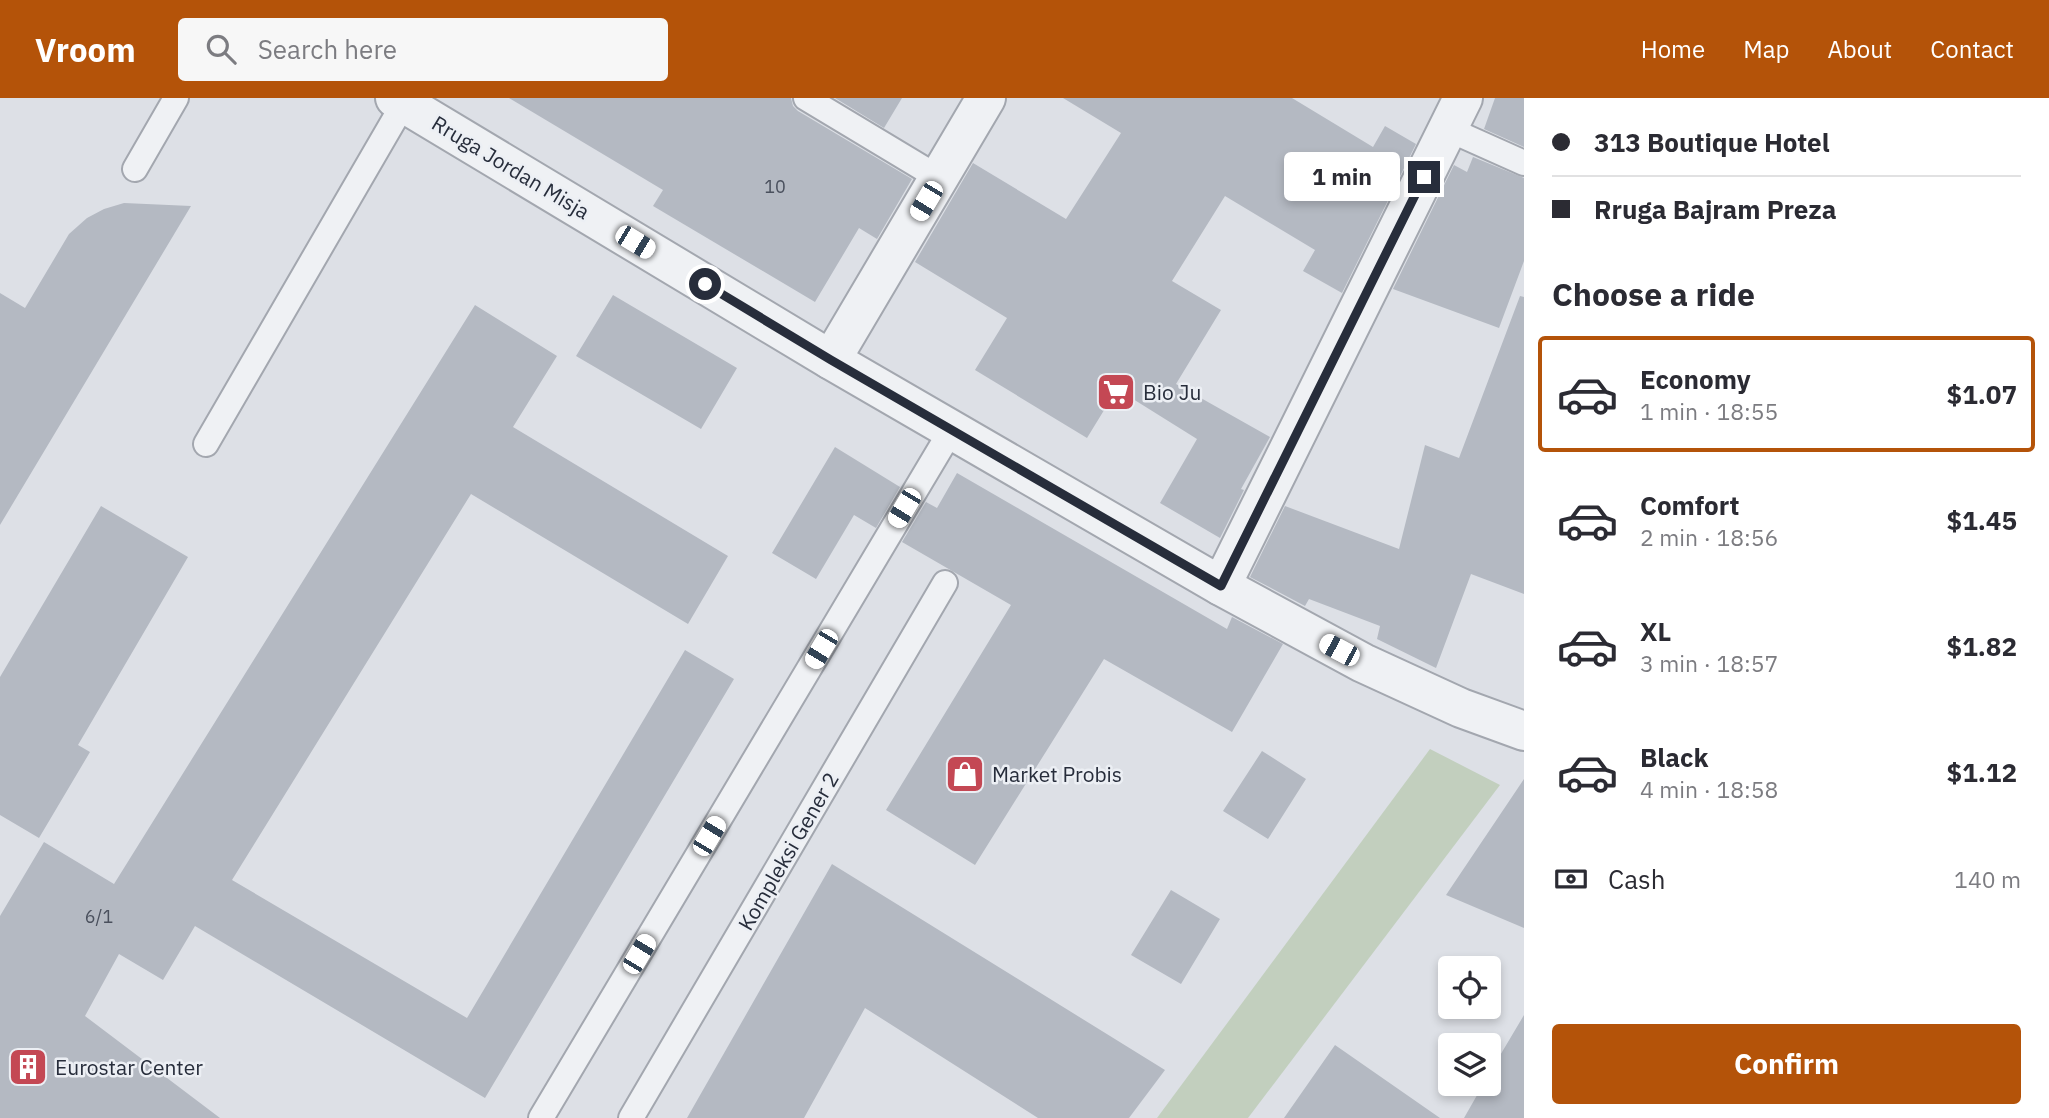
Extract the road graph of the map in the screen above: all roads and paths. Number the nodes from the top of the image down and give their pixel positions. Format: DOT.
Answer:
graph roads {
  1 [pos="176,98"];
  2 [pos="806,98"];
  3 [pos="986,98"];
  4 [pos="399,101"];
  5 [pos="1455,114"];
  6 [pos="1524,163"];
  7 [pos="135,169"];
  8 [pos="939,178"];
  9 [pos="831,360"];
  10 [pos="952,429"];
  11 [pos="206,444"];
  12 [pos="945,583"];
  13 [pos="1221,586"];
  14 [pos="1524,731"];
  15 [pos="541,1118"];
  16 [pos="631,1118"];
  1 -- 7 [label="lane"];
  2 -- 8 [label="lane"];
  3 -- 8 [label="street"];
  4 -- 9 [label="street, Rruga Jordan Misja"];
  4 -- 11 [label="lane"];
  5 -- 6 [label="lane"];
  5 -- 13 [label="street"];
  8 -- 9 [label="street"];
  9 -- 10 [label="street, Rruga Jordan Misja"];
  10 -- 13 [label="street, Rruga Jordan Misja"];
  10 -- 15 [label="lane"];
  12 -- 16 [label="lane, Kompleksi Gener 2"];
  13 -- 14 [label="street, Rruga Jordan Misja"];
}
